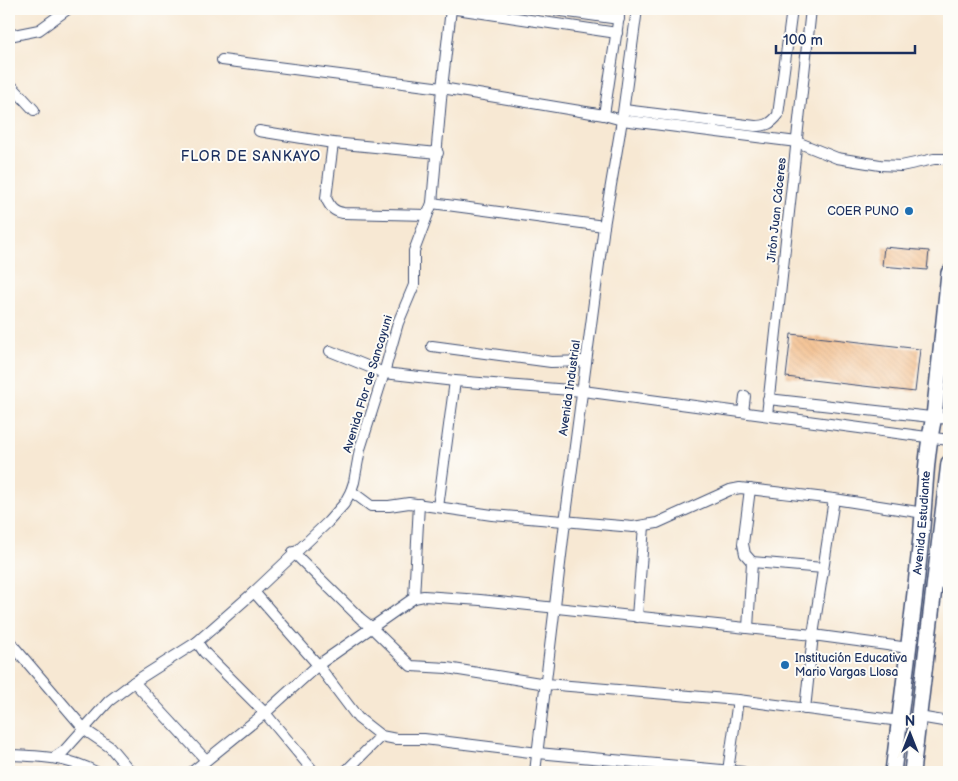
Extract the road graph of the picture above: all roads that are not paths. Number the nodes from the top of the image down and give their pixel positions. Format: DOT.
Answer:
graph roads {
  1 [pos="68,9"];
  2 [pos="451,9"];
  3 [pos="456,9"];
  4 [pos="547,9"];
  5 [pos="637,9"];
  6 [pos="792,9"];
  7 [pos="811,9"];
  8 [pos="620,14"];
  9 [pos="617,33"];
  10 [pos="9,36"];
  11 [pos="222,60"];
  12 [pos="9,83"];
  13 [pos="442,88"];
  14 [pos="34,110"];
  15 [pos="604,115"];
  16 [pos="623,115"];
  17 [pos="259,131"];
  18 [pos="797,142"];
  19 [pos="333,143"];
  20 [pos="438,153"];
  21 [pos="949,159"];
  22 [pos="432,203"];
  23 [pos="427,215"];
  24 [pos="604,226"];
  25 [pos="949,273"];
  26 [pos="432,346"];
  27 [pos="330,351"];
  28 [pos="586,361"];
  29 [pos="384,373"];
  30 [pos="455,381"];
  31 [pos="583,391"];
  32 [pos="745,396"];
  33 [pos="768,399"];
  34 [pos="743,412"];
  35 [pos="767,414"];
  36 [pos="934,417"];
  37 [pos="949,419"];
  38 [pos="929,437"];
  39 [pos="949,440"];
  40 [pos="949,463"];
  41 [pos="750,489"];
  42 [pos="351,491"];
  43 [pos="834,500"];
  44 [pos="419,504"];
  45 [pos="438,507"];
  46 [pos="924,513"];
  47 [pos="946,520"];
  48 [pos="565,522"];
  49 [pos="644,526"];
  50 [pos="294,552"];
  51 [pos="752,562"];
  52 [pos="823,568"];
  53 [pos="942,583"];
  54 [pos="254,592"];
  55 [pos="414,598"];
  56 [pos="556,608"];
  57 [pos="637,617"];
  58 [pos="371,627"];
  59 [pos="748,628"];
  60 [pos="814,635"];
  61 [pos="9,641"];
  62 [pos="197,642"];
  63 [pos="909,648"];
  64 [pos="318,664"];
  65 [pos="134,682"];
  66 [pos="546,684"];
  67 [pos="738,700"];
  68 [pos="806,709"];
  69 [pos="264,713"];
  70 [pos="919,717"];
  71 [pos="900,721"];
  72 [pos="949,722"];
  73 [pos="85,730"];
  74 [pos="382,736"];
  75 [pos="538,753"];
  76 [pos="9,754"];
  77 [pos="55,757"];
  78 [pos="206,760"];
  79 [pos="728,771"];
  80 [pos="96,772"];
  81 [pos="130,772"];
  82 [pos="192,772"];
  83 [pos="314,772"];
  84 [pos="345,772"];
  85 [pos="535,772"];
  86 [pos="743,772"];
  87 [pos="893,772"];
  88 [pos="912,772"];
  1 -- 10 [label="street"];
  2 -- 13 [label="street, Avenida Flor de Sancayuni"];
  3 -- 9 [label="street"];
  4 -- 8 [label="street"];
  5 -- 16 [label="street, Avenida Industrial"];
  6 -- 16 [label="street"];
  7 -- 18 [label="street, Jirón Juan Cáceres"];
  8 -- 9 [label="street"];
  9 -- 15 [label="street"];
  11 -- 13 [label="street"];
  12 -- 14 [label="street"];
  13 -- 15 [label="street"];
  13 -- 20 [label="street, Avenida Flor de Sancayuni"];
  15 -- 16 [label="street"];
  16 -- 18 [label="street"];
  16 -- 24 [label="street, Avenida Industrial"];
  17 -- 19 [label="street"];
  18 -- 21 [label="street"];
  18 -- 33 [label="street, Jirón Juan Cáceres"];
  19 -- 20 [label="street"];
  19 -- 23 [label="street"];
  20 -- 22 [label="street, Avenida Flor de Sancayuni"];
  22 -- 23 [label="street, Avenida Flor de Sancayuni"];
  22 -- 24 [label="street"];
  23 -- 29 [label="street, Avenida Flor de Sancayuni"];
  24 -- 28 [label="street, Avenida Industrial"];
  25 -- 36 [label="street, Avenida Estudiante"];
  26 -- 28 [label="street"];
  27 -- 29 [label="street"];
  28 -- 31 [label="street, Avenida Industrial"];
  29 -- 30 [label="street"];
  29 -- 42 [label="street, Avenida Flor de Sancayuni"];
  30 -- 31 [label="street"];
  30 -- 45 [label="street"];
  31 -- 34 [label="street"];
  31 -- 48 [label="street, Avenida Industrial"];
  32 -- 34 [label="street"];
  33 -- 35 [label="street, Jirón Juan Cáceres"];
  33 -- 36 [label="street"];
  34 -- 35 [label="street"];
  35 -- 38 [label="street"];
  36 -- 37 [label="street"];
  36 -- 38 [label="street, Avenida Estudiante"];
  38 -- 39 [label="street"];
  38 -- 46 [label="street, Avenida Estudiante"];
  40 -- 47 [label="street, Avenida Estudiante"];
  41 -- 43 [label="street"];
  41 -- 49 [label="street"];
  41 -- 51 [label="street"];
  42 -- 44 [label="street"];
  42 -- 50 [label="street, Avenida Flor de Sancayuni"];
  43 -- 46 [label="street"];
  43 -- 52 [label="street"];
  44 -- 45 [label="street"];
  44 -- 55 [label="street"];
  45 -- 48 [label="street"];
  46 -- 63 [label="street, Avenida Estudiante"];
  47 -- 53 [label="street, Avenida Estudiante"];
  48 -- 49 [label="street"];
  48 -- 56 [label="street, Avenida Industrial"];
  49 -- 57 [label="street"];
  50 -- 54 [label="street, Avenida Flor de Sancayuni"];
  50 -- 58 [label="street"];
  51 -- 52 [label="street"];
  51 -- 59 [label="street"];
  52 -- 60 [label="street"];
  53 -- 70 [label="street, Avenida Estudiante"];
  54 -- 62 [label="street, Avenida Flor de Sancayuni"];
  54 -- 64 [label="street"];
  55 -- 56 [label="street"];
  55 -- 58 [label="street"];
  56 -- 57 [label="street"];
  56 -- 66 [label="street, Avenida Industrial"];
  57 -- 59 [label="street"];
  58 -- 64 [label="street"];
  58 -- 66 [label="street"];
  59 -- 60 [label="street"];
  60 -- 63 [label="street"];
  60 -- 68 [label="street"];
  61 -- 73 [label="street"];
  62 -- 65 [label="street, Avenida Flor de Sancayuni"];
  62 -- 69 [label="street"];
  63 -- 71 [label="street, Avenida Estudiante"];
  64 -- 69 [label="street"];
  64 -- 74 [label="street"];
  65 -- 73 [label="street, Avenida Flor de Sancayuni"];
  65 -- 78 [label="street"];
  66 -- 67 [label="street"];
  66 -- 75 [label="street, Avenida Industrial"];
  67 -- 68 [label="street"];
  67 -- 79 [label="street"];
  68 -- 71 [label="street"];
  69 -- 78 [label="street"];
  69 -- 83 [label="street"];
  70 -- 72 [label="street"];
  70 -- 88 [label="street, Avenida Estudiante"];
  71 -- 87 [label="street, Avenida Estudiante"];
  73 -- 77 [label="street, Avenida Flor de Sancayuni"];
  73 -- 81 [label="street"];
  74 -- 75 [label="street"];
  74 -- 84 [label="street"];
  75 -- 79 [label="street"];
  75 -- 85 [label="street, Avenida Industrial"];
  76 -- 77 [label="street"];
  77 -- 80 [label="street"];
  78 -- 82 [label="street"];
  79 -- 86 [label="street"];
}
